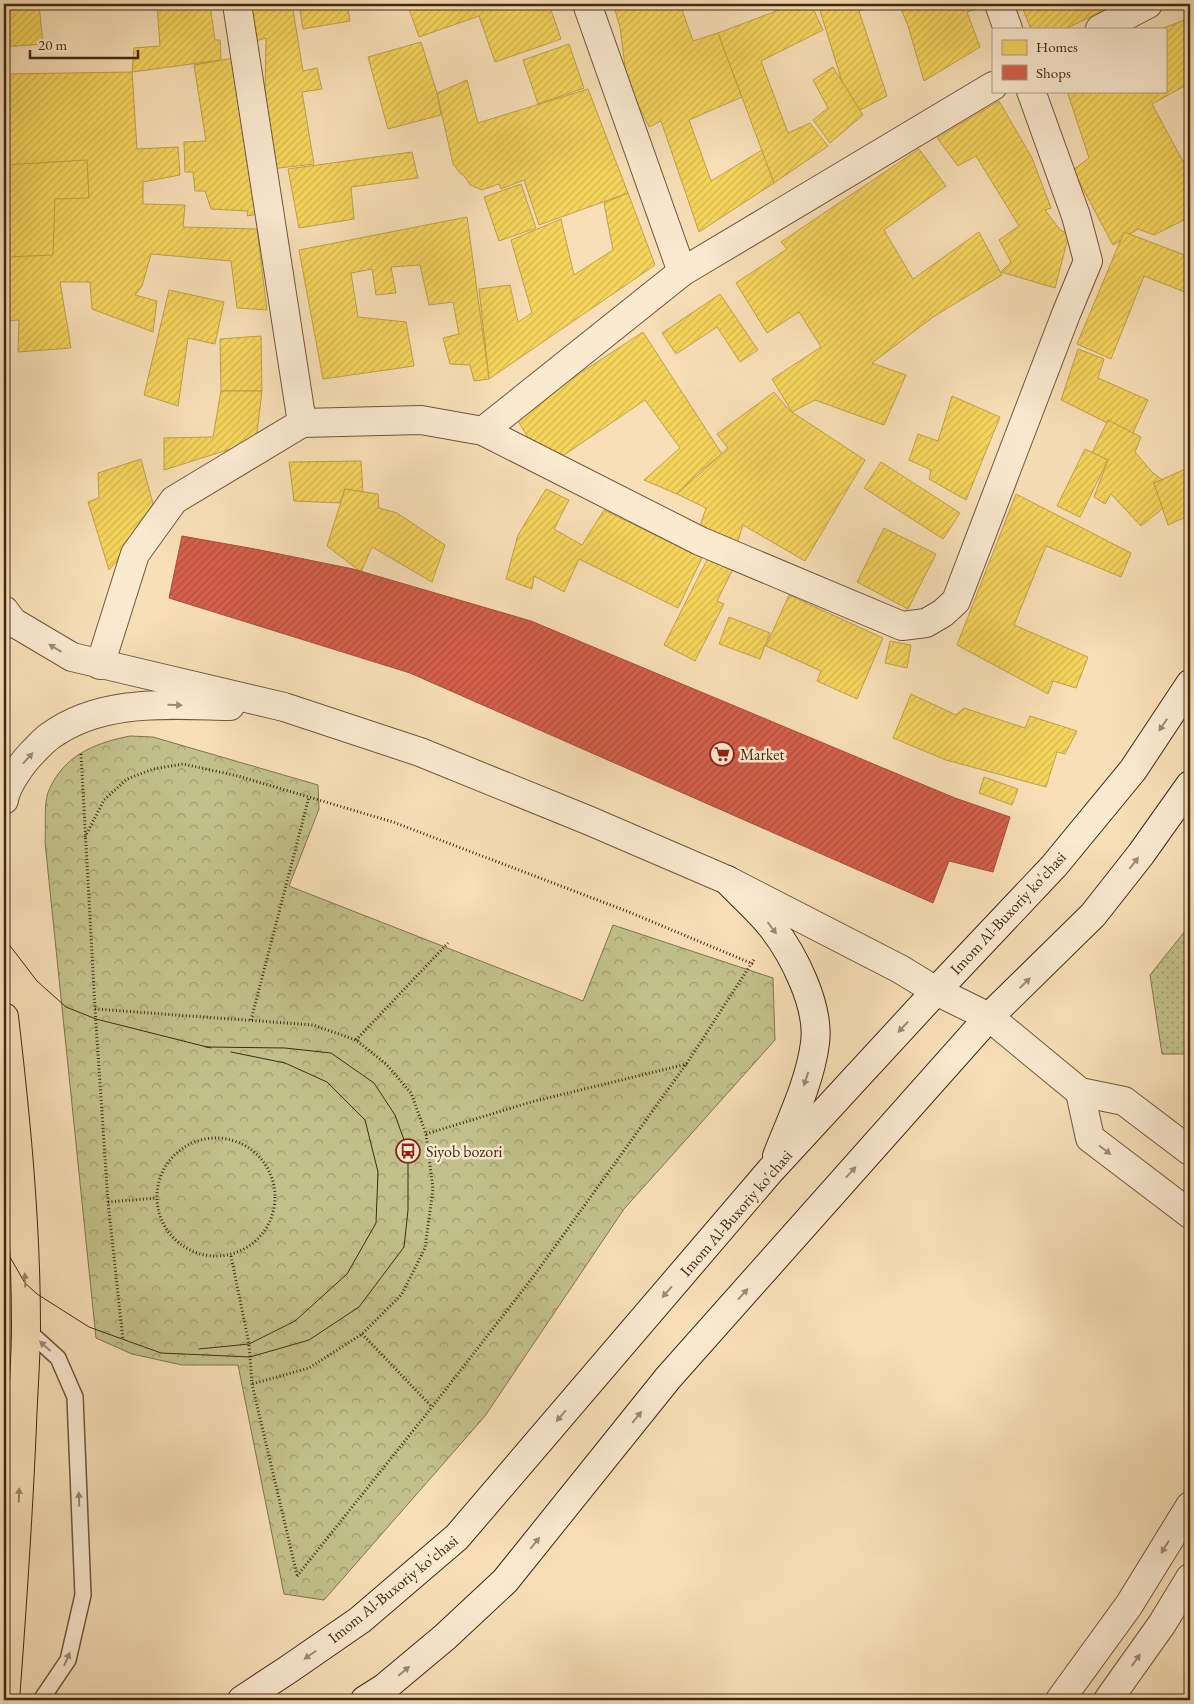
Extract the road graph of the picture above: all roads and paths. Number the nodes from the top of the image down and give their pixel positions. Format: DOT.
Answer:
graph roads {
  1 [pos="237,4"];
  2 [pos="587,4"];
  3 [pos="1000,4"];
  4 [pos="1148,4"];
  5 [pos="1008,28"];
  6 [pos="1102,28"];
  7 [pos="992,87"];
  8 [pos="1031,92"];
  9 [pos="682,272"];
  10 [pos="302,423"];
  11 [pos="483,431"];
  12 [pos="4,610"];
  13 [pos="100,665"];
  14 [pos="1190,684"];
  15 [pos="284,707"];
  16 [pos="79,719"];
  17 [pos="1190,785"];
  18 [pos="309,797"];
  19 [pos="4,800"];
  20 [pos="85,837"];
  21 [pos="727,880"];
  22 [pos="771,926"];
  23 [pos="448,943"];
  24 [pos="753,964"];
  25 [pos="936,991"];
  26 [pos="95,1009"];
  27 [pos="4,1017"];
  28 [pos="989,1017"];
  29 [pos="252,1020"];
  30 [pos="356,1040"];
  31 [pos="688,1064"];
  32 [pos="1080,1092"];
  33 [pos="426,1134"];
  34 [pos="1190,1151"];
  35 [pos="770,1171"];
  36 [pos="157,1198"];
  37 [pos="108,1202"];
  38 [pos="1190,1214"];
  39 [pos="231,1256"];
  40 [pos="15,1328"];
  41 [pos="362,1334"];
  42 [pos="123,1340"];
  43 [pos="252,1384"];
  44 [pos="432,1407"];
  45 [pos="1190,1506"];
  46 [pos="1190,1578"];
  47 [pos="5,1700"];
  48 [pos="41,1700"];
  49 [pos="242,1700"];
  50 [pos="365,1700"];
  51 [pos="1060,1700"];
  52 [pos="1108,1700"];
  1 -- 10 [label="street"];
  2 -- 9 [label="street"];
  3 -- 5 [label="street"];
  4 -- 6 [label="street"];
  7 -- 9 [label="street"];
  8 -- 11 [label="street"];
  9 -- 11 [label="street"];
  10 -- 11 [label="street"];
  10 -- 13 [label="street"];
  13 -- 12 [label="street, one-way"];
  13 -- 15 [label="street"];
  14 -- 25 [label="street, Imom Al-Buxoriy ko'chasi, one-way"];
  16 -- 15 [label="street, one-way"];
  15 -- 21 [label="street"];
  19 -- 16 [label="street, one-way"];
  16 -- 20 [label="path"];
  28 -- 17 [label="street, one-way"];
  18 -- 20 [label="path"];
  18 -- 24 [label="path"];
  18 -- 29 [label="path"];
  20 -- 26 [label="path"];
  21 -- 22 [label="street"];
  21 -- 25 [label="street"];
  22 -- 24 [label="path"];
  22 -- 35 [label="street, one-way"];
  23 -- 30 [label="path"];
  24 -- 31 [label="path"];
  25 -- 28 [label="street"];
  25 -- 35 [label="street, Imom Al-Buxoriy ko'chasi, one-way"];
  26 -- 29 [label="path"];
  26 -- 37 [label="path"];
  40 -- 27 [label="main road, one-way"];
  28 -- 32 [label="street"];
  50 -- 28 [label="street, one-way"];
  29 -- 30 [label="path"];
  30 -- 33 [label="path"];
  31 -- 33 [label="path"];
  31 -- 44 [label="path"];
  32 -- 34 [label="street"];
  32 -- 38 [label="street, one-way"];
  33 -- 41 [label="path"];
  35 -- 49 [label="street, Imom Al-Buxoriy ko'chasi, one-way"];
  36 -- 37 [label="path"];
  36 -- 39 [label="path"];
  36 -- 39 [label="path"];
  37 -- 42 [label="path"];
  39 -- 43 [label="path"];
  47 -- 40 [label="main road, one-way"];
  48 -- 40 [label="lane, one-way"];
  41 -- 43 [label="path"];
  41 -- 44 [label="path"];
  43 -- 44 [label="path"];
  45 -- 51 [label="street, one-way"];
  52 -- 46 [label="street, one-way"];
}
